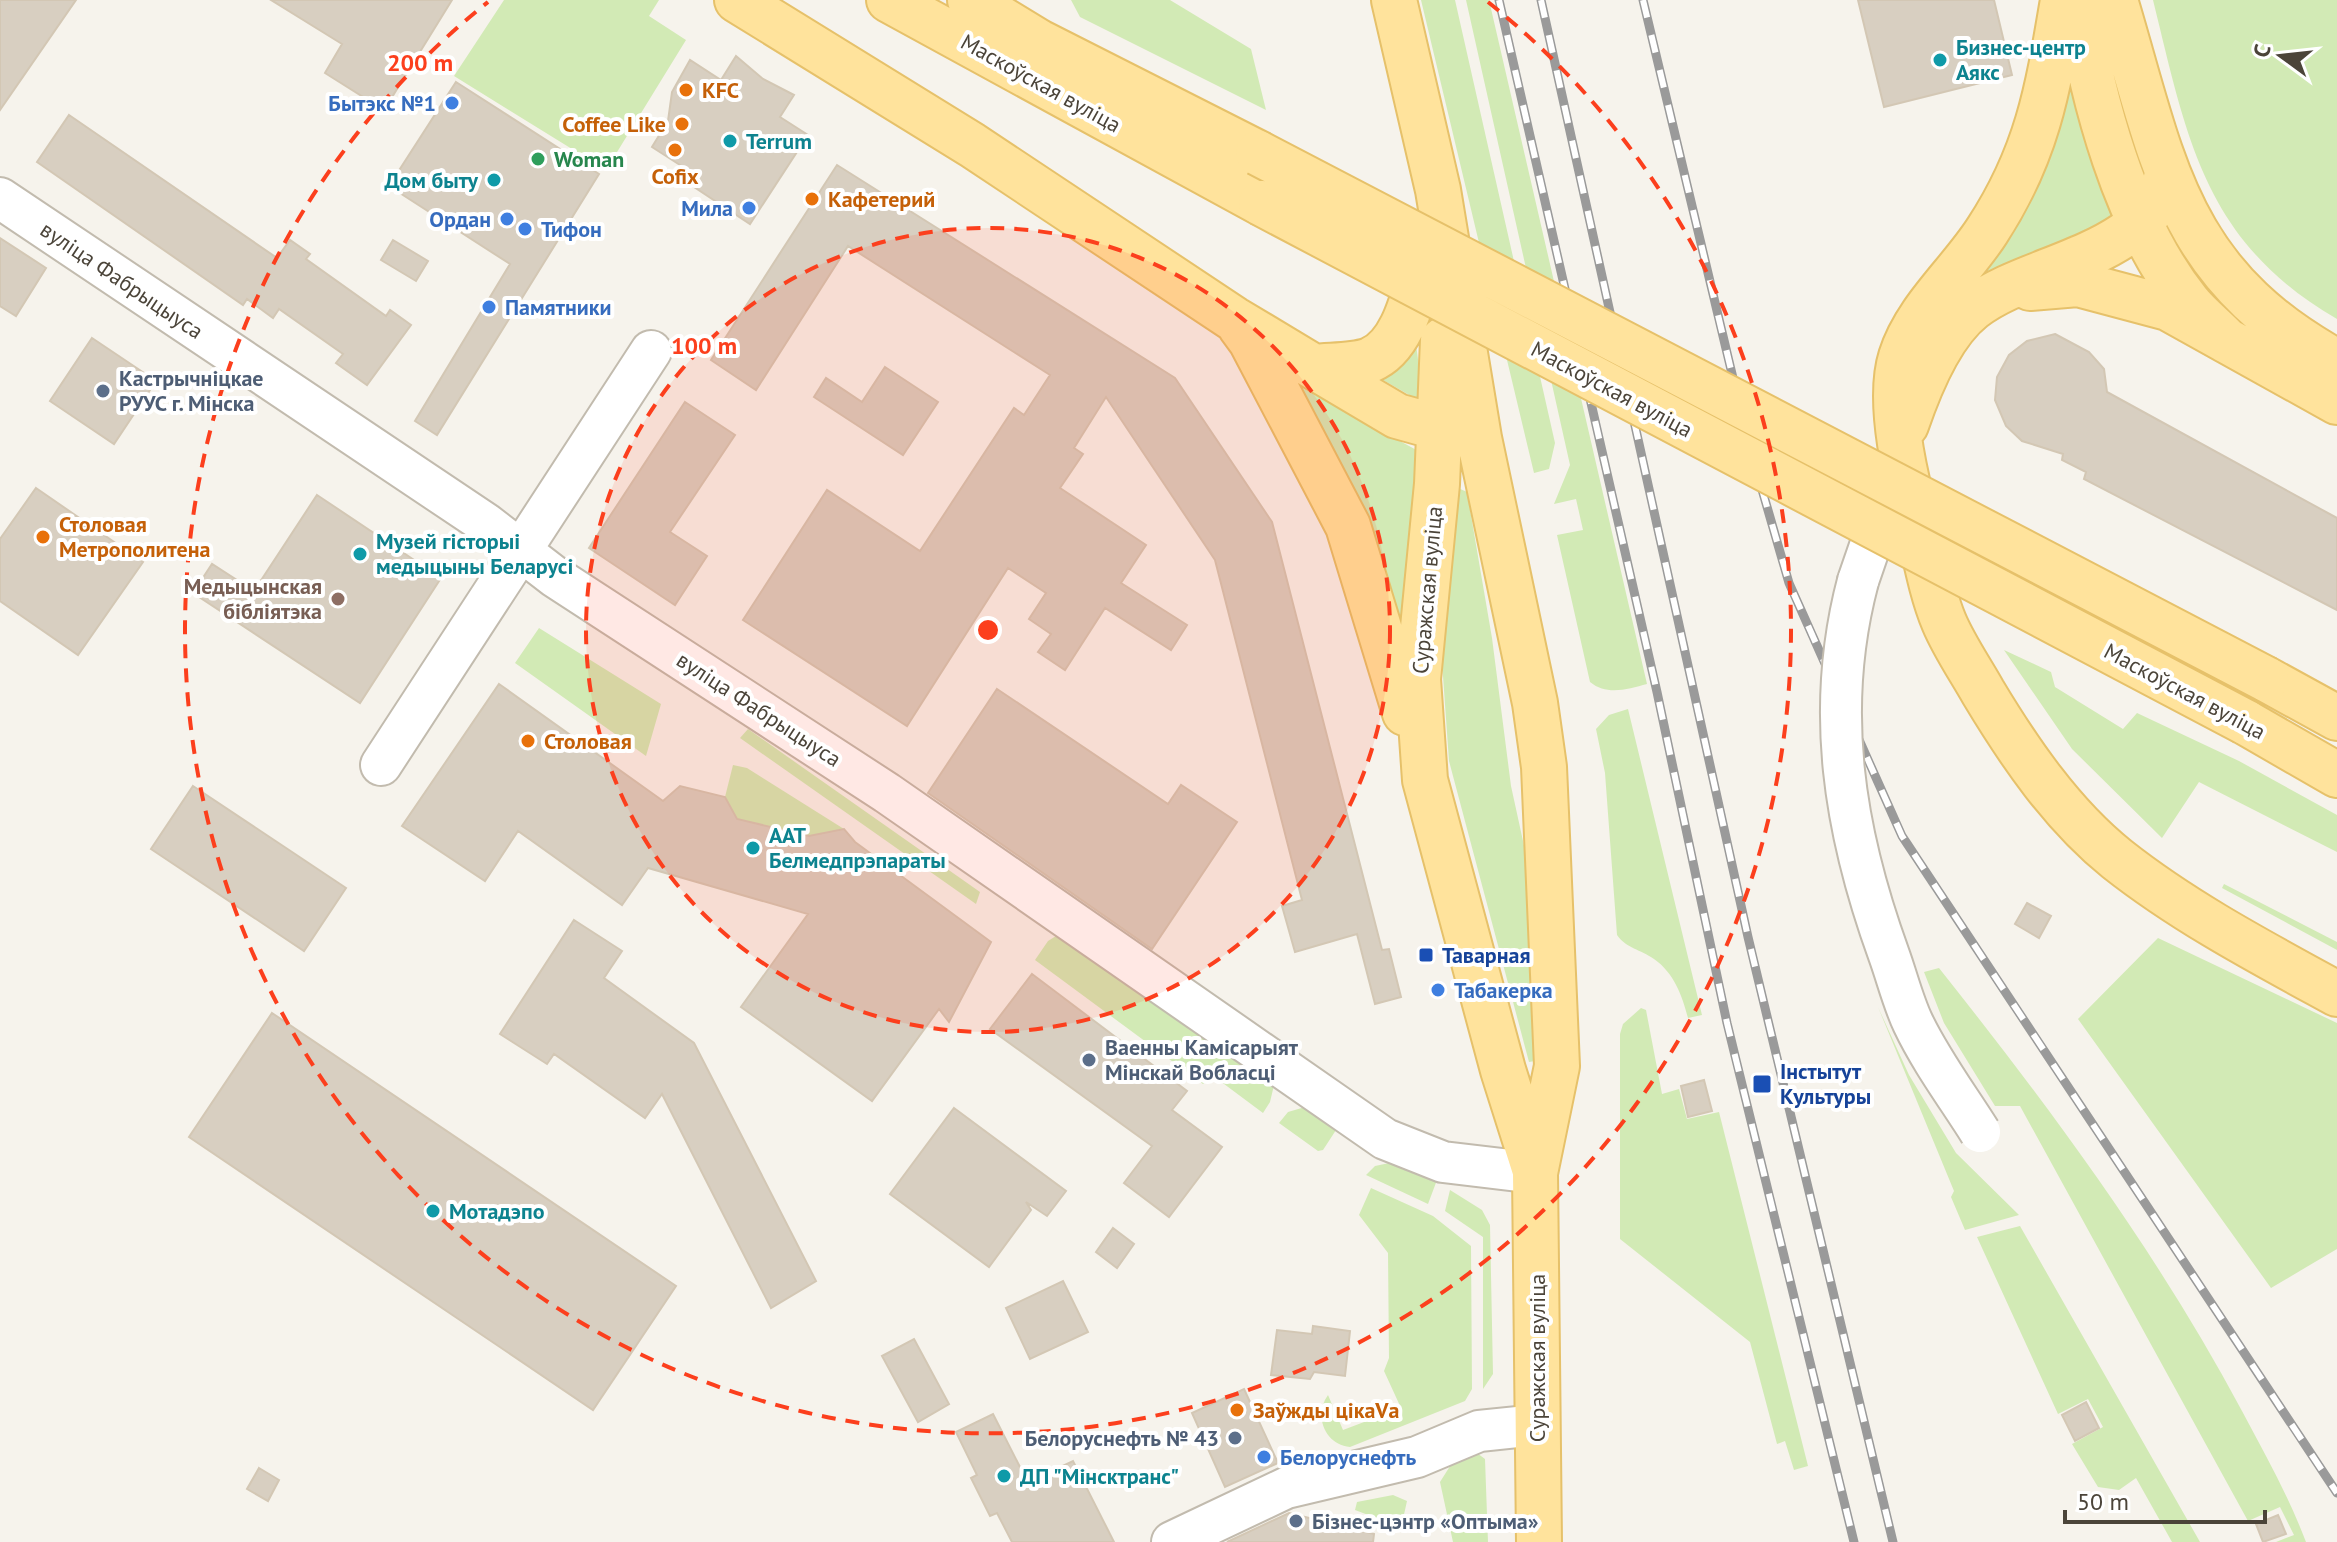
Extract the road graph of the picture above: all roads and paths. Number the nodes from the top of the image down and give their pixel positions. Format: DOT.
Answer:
graph roads {
  1 [pos="889,0"];
  2 [pos="970,0"];
  3 [pos="992,0"];
  4 [pos="1367,0"];
  5 [pos="1394,0"];
  6 [pos="2063,0"];
  7 [pos="2077,0"];
  8 [pos="2115,0"];
  9 [pos="749,5"];
  10 [pos="1039,42"];
  11 [pos="2167,174"];
  12 [pos="0,198"];
  13 [pos="2139,220"];
  14 [pos="1427,252"];
  15 [pos="2008,290"];
  16 [pos="1234,319"];
  17 [pos="2227,341"];
  18 [pos="651,351"];
  19 [pos="2337,362"];
  20 [pos="1314,367"];
  21 [pos="2337,402"];
  22 [pos="1459,433"];
  23 [pos="1902,439"];
  24 [pos="1892,482"];
  25 [pos="1874,529"];
  26 [pos="521,551"];
  27 [pos="2337,718"];
  28 [pos="381,765"];
  29 [pos="2337,775"];
  30 [pos="1425,780"];
  31 [pos="2337,994"];
  32 [pos="1980,1132"];
  33 [pos="1535,1173"];
  34 [pos="1537,1425"];
  35 [pos="1172,1542"];
  36 [pos="1539,1542"];
  1 -- 25 [label="main road, Маскоўская вуліца, bridge"];
  2 -- 10 [label="main road, Маскоўская вуліца"];
  3 -- 10 [label="main road"];
  4 -- 14 [label="main road, Суражская вуліца"];
  5 -- 22 [label="main road, Суражская вуліца"];
  6 -- 23 [label="main road"];
  7 -- 13 [label="main road"];
  8 -- 11 [label="main road"];
  9 -- 16 [label="main road"];
  10 -- 24 [label="main road, Маскоўская вуліца, bridge"];
  11 -- 13 [label="main road"];
  11 -- 19 [label="main road"];
  12 -- 26 [label="street, вуліца Фабрыцыуса"];
  13 -- 15 [label="main road"];
  13 -- 17 [label="main road"];
  14 -- 20 [label="main road"];
  14 -- 22 [label="main road, Суражская вуліца"];
  15 -- 17 [label="main road"];
  15 -- 23 [label="main road"];
  16 -- 20 [label="main road"];
  16 -- 30 [label="main road"];
  17 -- 21 [label="main road"];
  18 -- 26 [label="street"];
  20 -- 22 [label="main road"];
  22 -- 30 [label="main road, Суражская вуліца"];
  22 -- 33 [label="main road, Суражская вуліца"];
  23 -- 31 [label="main road"];
  24 -- 25 [label="street"];
  24 -- 27 [label="main road, Маскоўская вуліца, bridge"];
  25 -- 29 [label="main road, Маскоўская вуліца, bridge"];
  25 -- 32 [label="street, bridge"];
  26 -- 28 [label="street"];
  26 -- 33 [label="street, вуліца Фабрыцыуса"];
  30 -- 33 [label="main road, Суражская вуліца"];
  33 -- 34 [label="main road, Суражская вуліца"];
  34 -- 35 [label="street"];
  34 -- 36 [label="main road, Суражская вуліца"];
}
